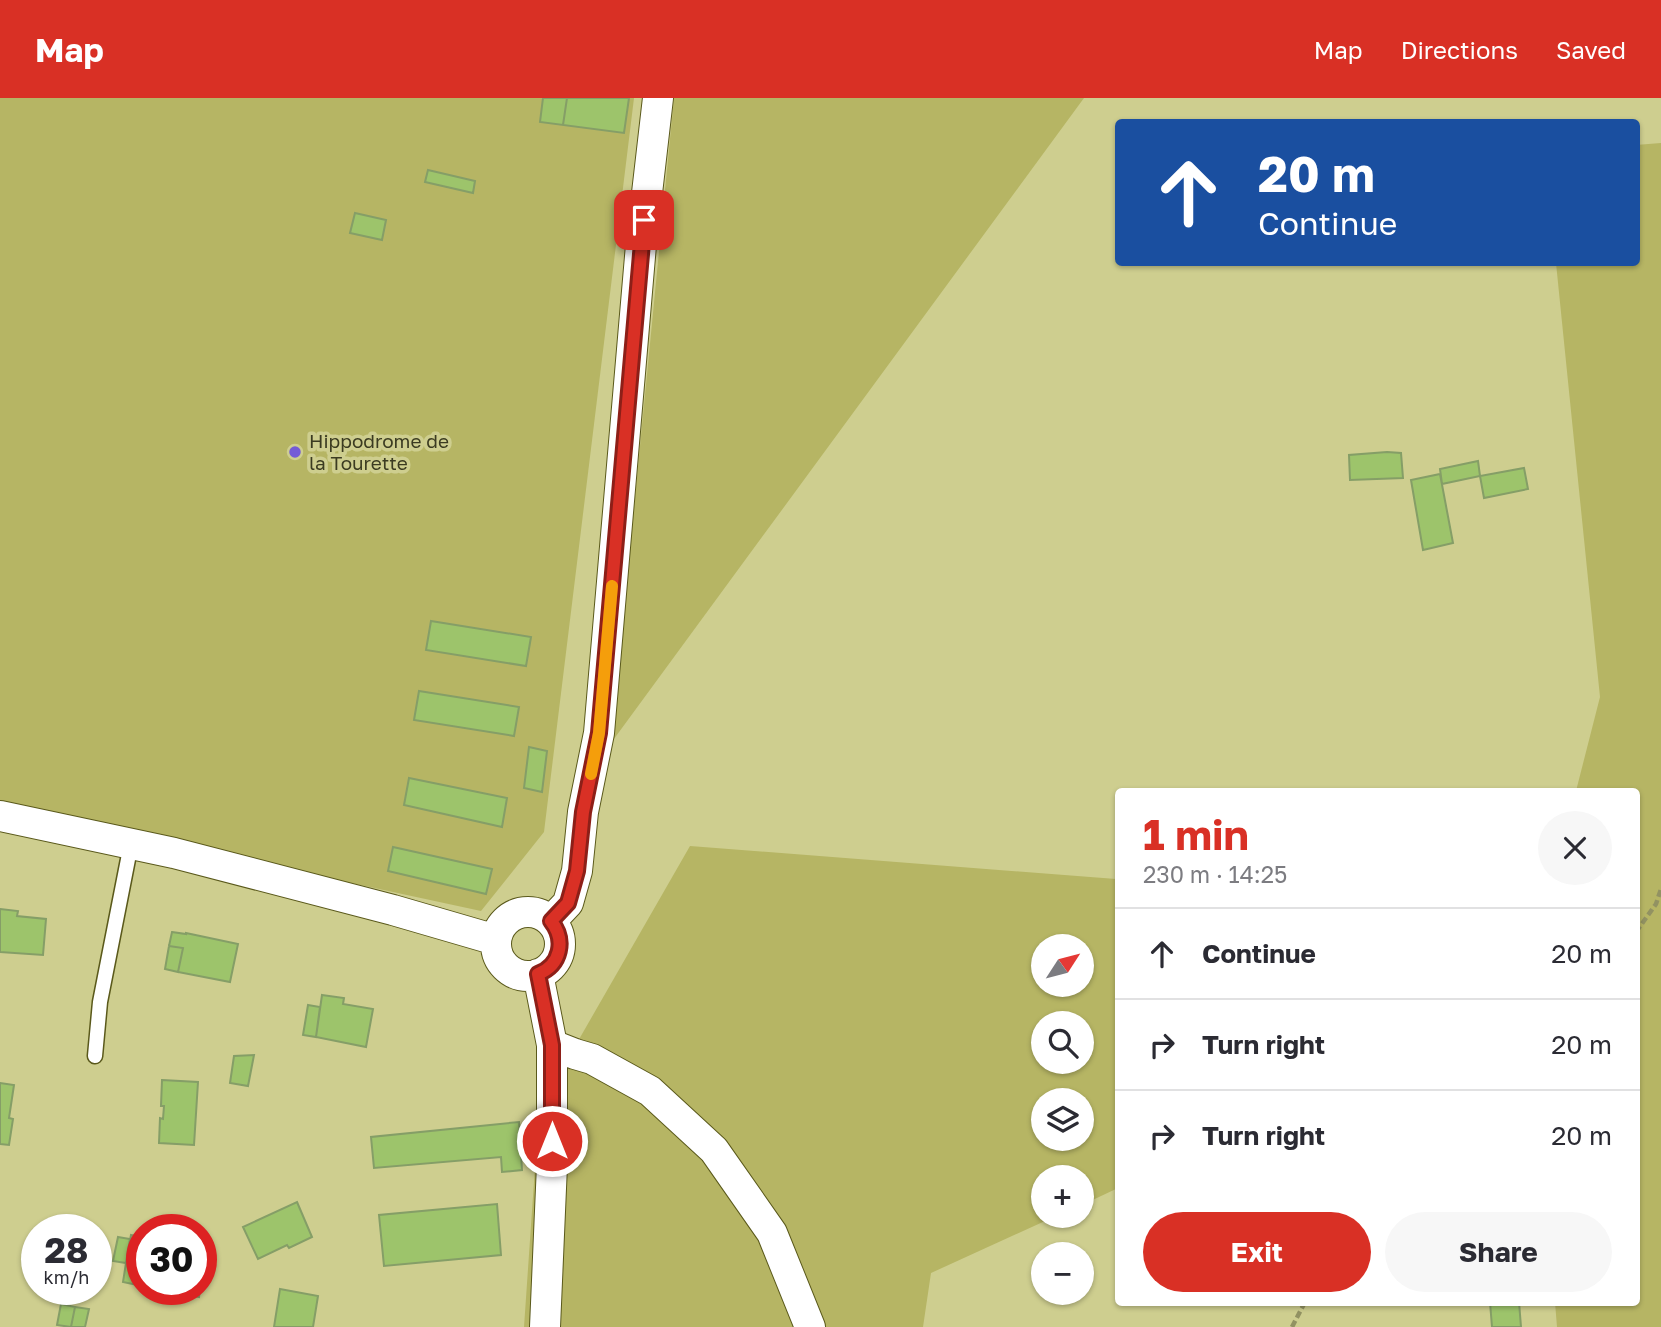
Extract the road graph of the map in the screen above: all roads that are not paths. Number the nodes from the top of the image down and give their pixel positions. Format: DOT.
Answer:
graph roads {
  1 [pos="657,98"];
  2 [pos="0,816"];
  3 [pos="131,844"];
  4 [pos="551,921"];
  5 [pos="496,940"];
  6 [pos="538,974"];
  7 [pos="552,1045"];
  8 [pos="95,1056"];
  9 [pos="545,1327"];
  10 [pos="810,1327"];
  1 -- 4 [label="street"];
  2 -- 3 [label="street"];
  3 -- 5 [label="street"];
  3 -- 8 [label="lane"];
  4 -- 5 [label="street"];
  4 -- 6 [label="street"];
  5 -- 6 [label="street"];
  6 -- 7 [label="street"];
  7 -- 9 [label="street"];
  7 -- 10 [label="street"];
}
